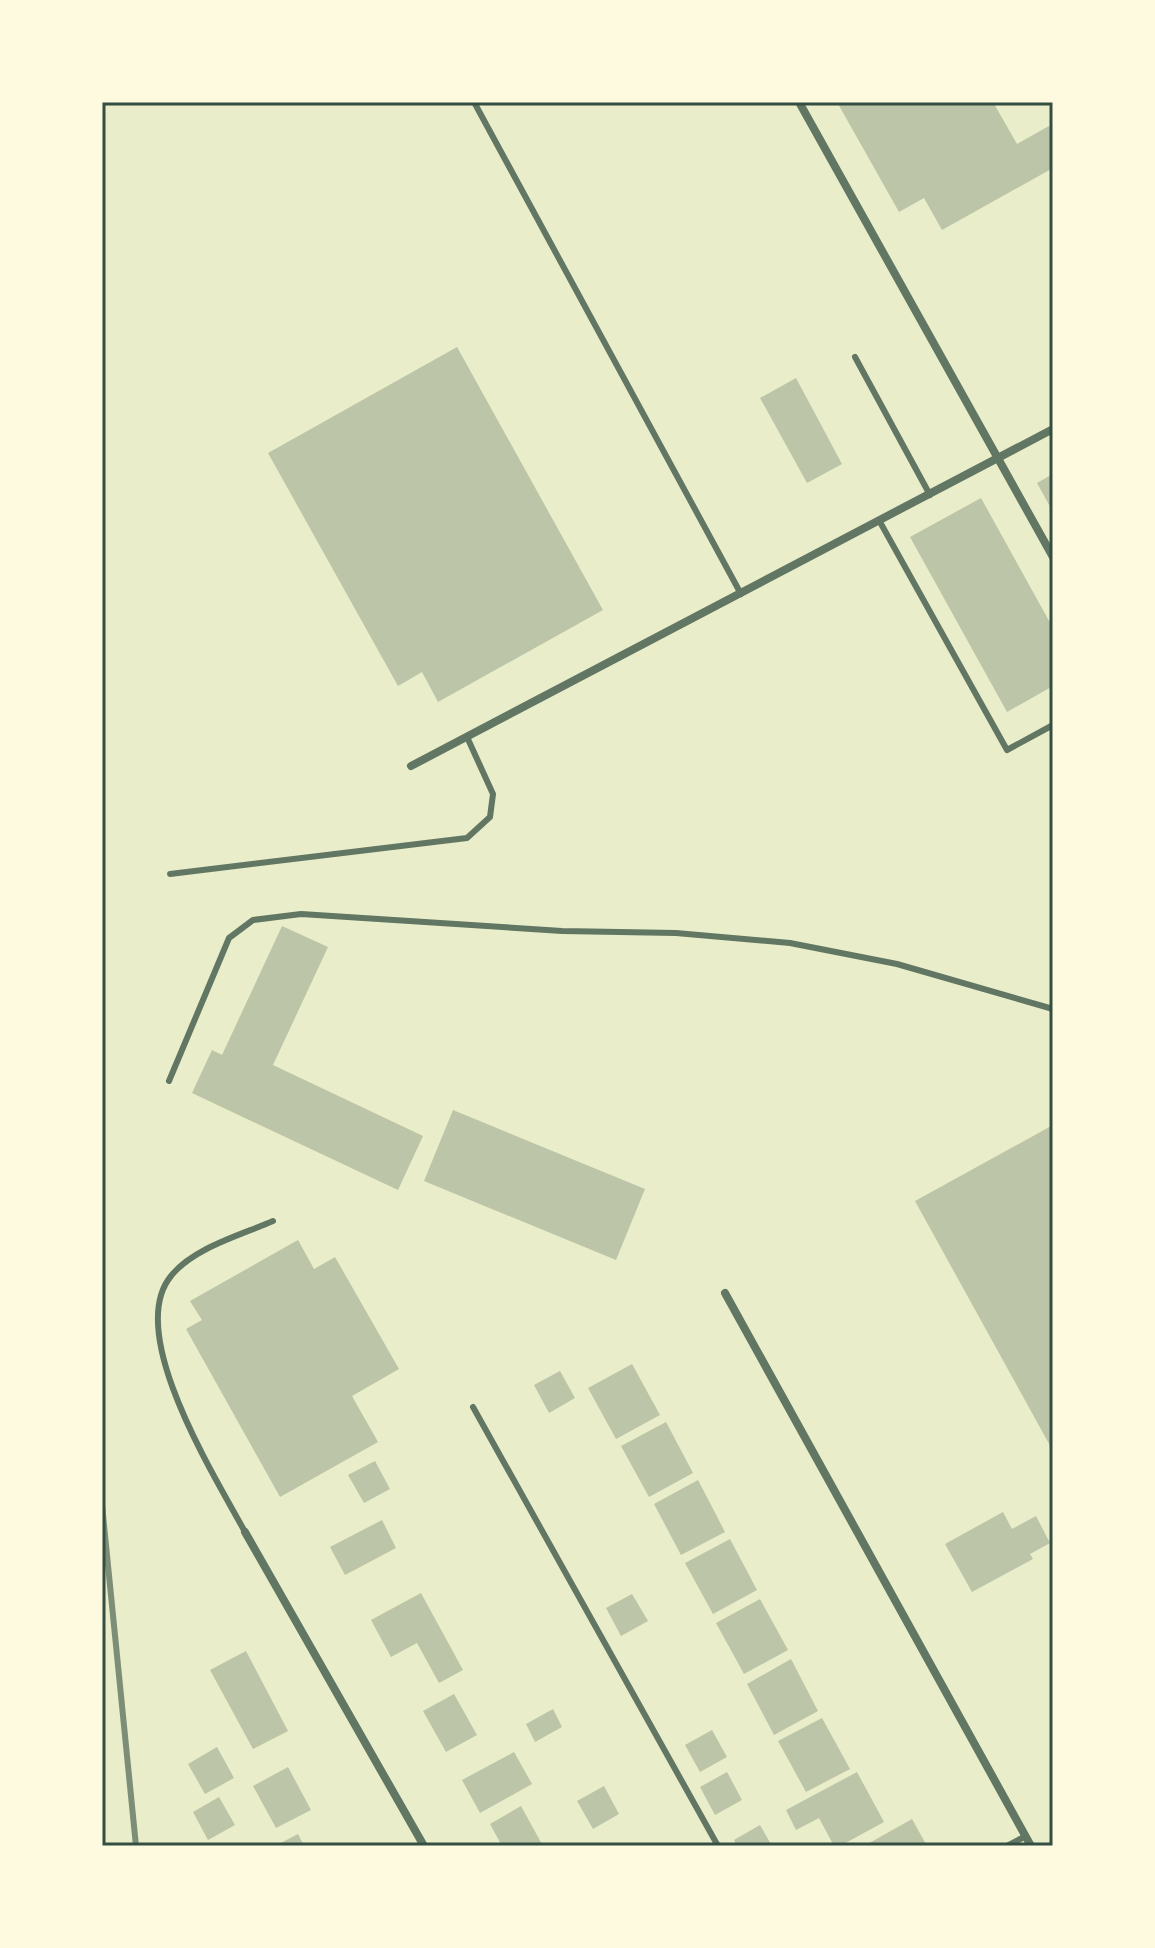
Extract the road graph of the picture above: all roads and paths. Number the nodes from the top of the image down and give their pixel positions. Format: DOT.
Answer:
graph roads {
  1 [pos="474,102"];
  2 [pos="799,102"];
  3 [pos="855,357"];
  4 [pos="1053,429"];
  5 [pos="1001,459"];
  6 [pos="930,495"];
  7 [pos="880,522"];
  8 [pos="1053,557"];
  9 [pos="741,594"];
  10 [pos="1053,725"];
  11 [pos="467,737"];
  12 [pos="411,766"];
  13 [pos="170,874"];
  14 [pos="1053,1009"];
  15 [pos="169,1081"];
  16 [pos="273,1221"];
  17 [pos="725,1293"];
  18 [pos="473,1407"];
  19 [pos="245,1532"];
  20 [pos="1026,1836"];
  21 [pos="424,1846"];
  22 [pos="718,1846"];
  23 [pos="1007,1846"];
  24 [pos="1031,1846"];
  1 -- 9 [label="lane"];
  2 -- 5 [label="street"];
  3 -- 6 [label="lane"];
  4 -- 5 [label="street"];
  5 -- 6 [label="street"];
  5 -- 8 [label="street"];
  6 -- 7 [label="street"];
  7 -- 9 [label="street"];
  7 -- 10 [label="lane"];
  9 -- 11 [label="street"];
  11 -- 12 [label="street"];
  11 -- 13 [label="lane"];
  14 -- 15 [label="lane"];
  16 -- 19 [label="lane"];
  17 -- 20 [label="street"];
  18 -- 22 [label="lane"];
  19 -- 21 [label="street"];
  20 -- 23 [label="lane"];
  20 -- 24 [label="street"];
}
